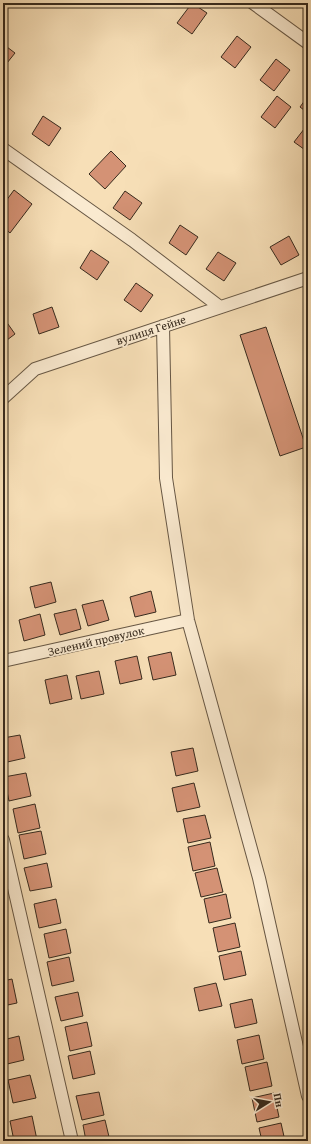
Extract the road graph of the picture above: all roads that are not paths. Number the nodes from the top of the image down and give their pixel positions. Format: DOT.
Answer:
graph roads {
  1 [pos="254,3"];
  2 [pos="308,43"];
  3 [pos="3,150"];
  4 [pos="308,278"];
  5 [pos="220,307"];
  6 [pos="163,326"];
  7 [pos="3,398"];
  8 [pos="188,620"];
  9 [pos="3,661"];
  10 [pos="3,840"];
  11 [pos="308,1096"];
  12 [pos="72,1141"];
  1 -- 2 [label="street"];
  3 -- 5 [label="street"];
  4 -- 5 [label="street, вулиця Гейне"];
  5 -- 6 [label="street, вулиця Гейне"];
  6 -- 7 [label="street, вулиця Гейне"];
  6 -- 8 [label="street"];
  8 -- 9 [label="street, Зелений провулок"];
  8 -- 11 [label="street"];
  10 -- 12 [label="street"];
}
